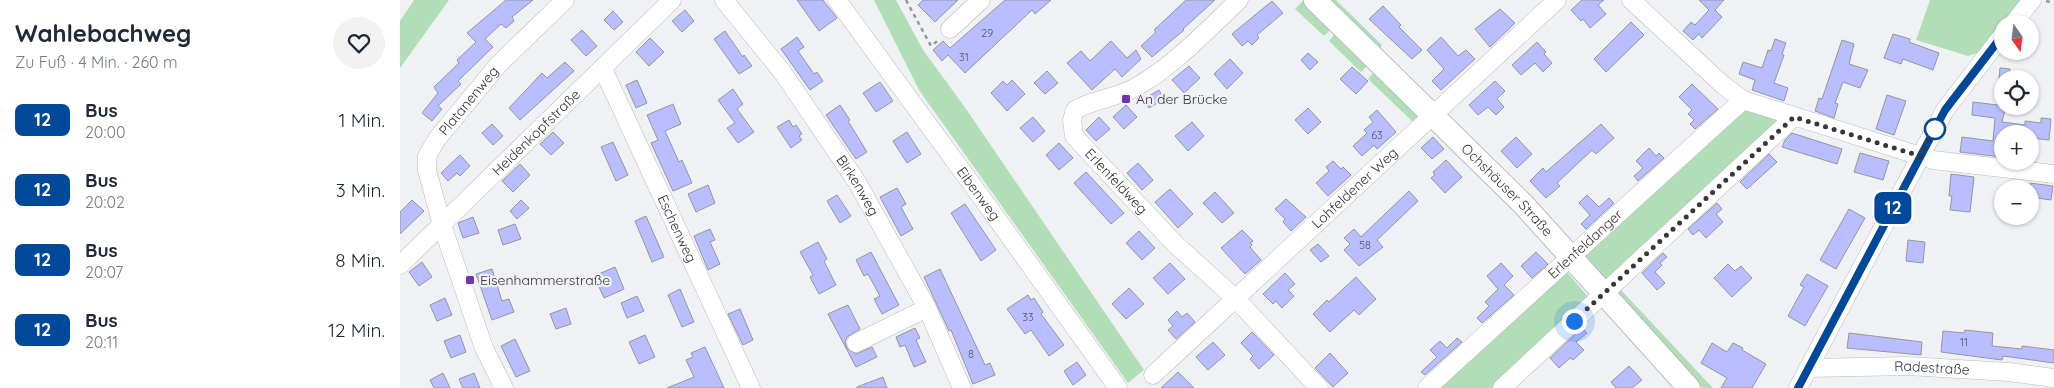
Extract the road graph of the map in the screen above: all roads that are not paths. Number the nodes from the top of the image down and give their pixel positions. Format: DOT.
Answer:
graph roads {
  1 [pos="565,0"];
  2 [pos="672,0"];
  3 [pos="724,0"];
  4 [pos="837,0"];
  5 [pos="981,0"];
  6 [pos="1239,0"];
  7 [pos="1315,0"];
  8 [pos="1557,0"];
  9 [pos="1631,0"];
  10 [pos="2032,0"];
  11 [pos="2020,15"];
  12 [pos="950,29"];
  13 [pos="1994,46"];
  14 [pos="603,69"];
  15 [pos="1743,100"];
  16 [pos="1433,114"];
  17 [pos="1794,117"];
  18 [pos="1920,156"];
  19 [pos="2054,174"];
  20 [pos="442,225"];
  21 [pos="1571,256"];
  22 [pos="400,265"];
  23 [pos="1603,294"];
  24 [pos="1236,299"];
  25 [pos="927,308"];
  26 [pos="856,343"];
  27 [pos="1808,368"];
  28 [pos="1153,375"];
  29 [pos="2054,378"];
  30 [pos="504,388"];
  31 [pos="751,388"];
  32 [pos="962,388"];
  33 [pos="1118,388"];
  34 [pos="1319,388"];
  35 [pos="1427,388"];
  36 [pos="1502,388"];
  37 [pos="1689,388"];
  38 [pos="1798,388"];
  1 -- 20 [label="street, Platanenweg"];
  2 -- 14 [label="street, Heidenkopfstraße"];
  3 -- 25 [label="street, Birkenweg"];
  4 -- 33 [label="street, Eibenweg"];
  5 -- 12 [label="street"];
  6 -- 24 [label="street, Erlenfeldweg"];
  7 -- 16 [label="main road, Ochshäuser Straße"];
  8 -- 16 [label="street, Lohfeldener Weg"];
  9 -- 15 [label="street"];
  10 -- 11 [label="street"];
  13 -- 18 [label="street"];
  14 -- 20 [label="street, Heidenkopfstraße"];
  14 -- 31 [label="street, Eschenweg"];
  15 -- 17 [label="street"];
  15 -- 21 [label="street, Erlenfeldanger"];
  16 -- 21 [label="main road, Ochshäuser Straße"];
  16 -- 24 [label="street, Lohfeldener Weg"];
  17 -- 18 [label="street"];
  17 -- 23 [label="street"];
  18 -- 19 [label="street"];
  18 -- 27 [label="street"];
  20 -- 22 [label="street, Heidenkopfstraße"];
  20 -- 30 [label="street"];
  21 -- 23 [label="main road, Ochshäuser Straße"];
  21 -- 35 [label="street, Erlenfeldanger"];
  23 -- 36 [label="street"];
  23 -- 37 [label="main road, Ochshäuser Straße"];
  24 -- 28 [label="street, Lohfeldener Weg"];
  24 -- 34 [label="street, Erlenfeldweg"];
  25 -- 26 [label="street"];
  25 -- 32 [label="street, Birkenweg"];
  27 -- 29 [label="street, Radestraße"];
  27 -- 38 [label="street"];
}
